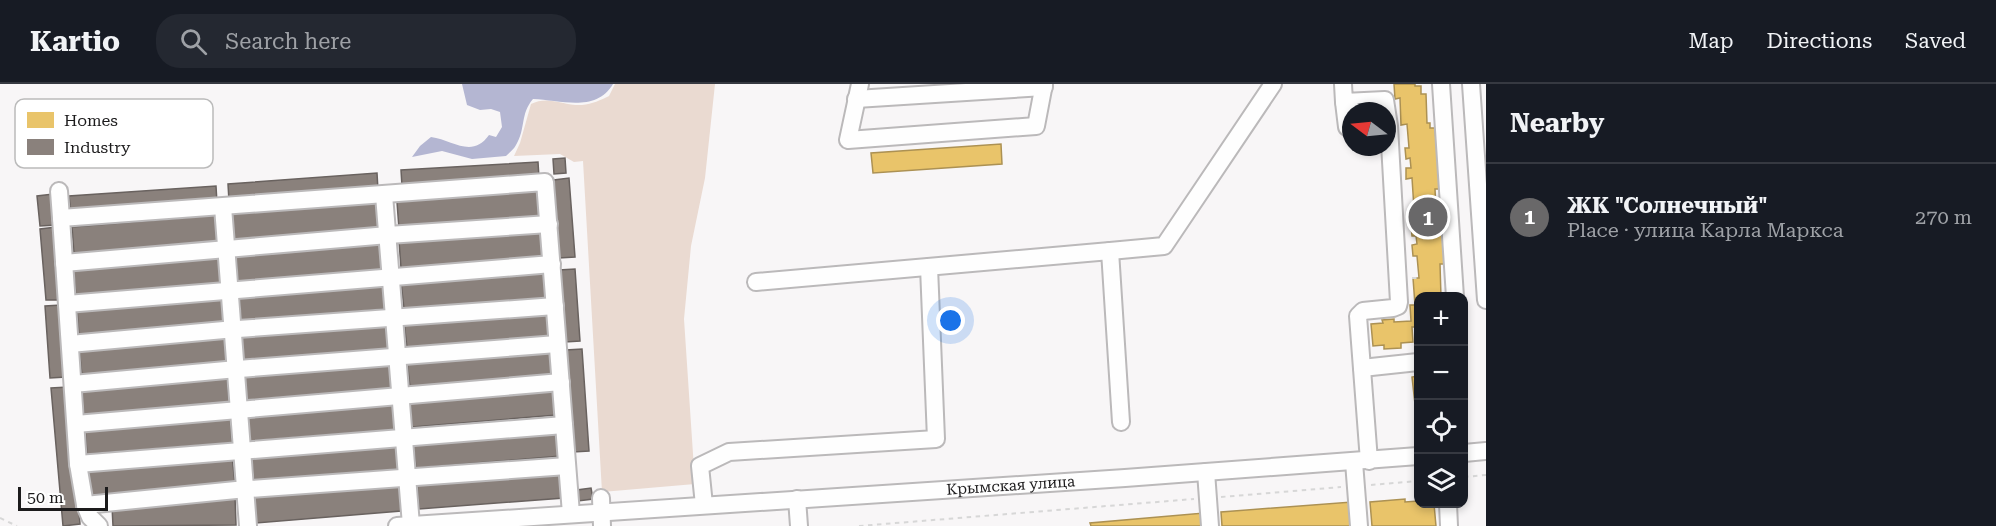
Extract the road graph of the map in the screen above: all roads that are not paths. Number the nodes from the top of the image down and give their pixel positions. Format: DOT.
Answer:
graph roads {
  1 [pos="1273,84"];
  2 [pos="1343,84"];
  3 [pos="1441,84"];
  4 [pos="1471,84"];
  5 [pos="1044,85"];
  6 [pos="858,91"];
  7 [pos="1344,102"];
  8 [pos="1385,102"];
  9 [pos="1390,156"];
  10 [pos="59,191"];
  11 [pos="384,195"];
  12 [pos="1483,198"];
  13 [pos="223,207"];
  14 [pos="61,218"];
  15 [pos="549,224"];
  16 [pos="388,235"];
  17 [pos="226,248"];
  18 [pos="1110,251"];
  19 [pos="64,263"];
  20 [pos="552,264"];
  21 [pos="929,267"];
  22 [pos="391,278"];
  23 [pos="756,282"];
  24 [pos="230,290"];
  25 [pos="1455,292"];
  26 [pos="1486,300"];
  27 [pos="67,304"];
  28 [pos="555,306"];
  29 [pos="394,317"];
  30 [pos="233,329"];
  31 [pos="70,344"];
  32 [pos="558,344"];
  33 [pos="397,357"];
  34 [pos="1414,363"];
  35 [pos="1362,368"];
  36 [pos="236,369"];
  37 [pos="561,382"];
  38 [pos="73,384"];
  39 [pos="401,395"];
  40 [pos="238,408"];
  41 [pos="1121,422"];
  42 [pos="76,424"];
  43 [pos="564,425"];
  44 [pos="404,438"];
  45 [pos="241,449"];
  46 [pos="1486,451"];
  47 [pos="1468,453"];
  48 [pos="1414,456"];
  49 [pos="1361,461"];
  50 [pos="78,464"];
  51 [pos="567,466"];
  52 [pos="1206,472"];
  53 [pos="408,478"];
  54 [pos="244,489"];
  55 [pos="797,499"];
  56 [pos="85,505"];
  57 [pos="705,505"];
  58 [pos="1448,508"];
  59 [pos="602,512"];
  60 [pos="571,514"];
  61 [pos="99,526"];
  62 [pos="248,526"];
  63 [pos="404,526"];
  64 [pos="799,526"];
  65 [pos="1210,526"];
  66 [pos="1359,526"];
  67 [pos="1449,526"];
  1 -- 18 [label="street"];
  2 -- 7 [label="street"];
  3 -- 25 [label="street"];
  4 -- 12 [label="street"];
  5 -- 6 [label="street"];
  5 -- 6 [label="street"];
  7 -- 8 [label="street"];
  9 -- 35 [label="street"];
  10 -- 14 [label="street"];
  11 -- 13 [label="street"];
  11 -- 15 [label="street"];
  11 -- 16 [label="street"];
  12 -- 26 [label="street"];
  13 -- 14 [label="street"];
  13 -- 17 [label="street"];
  14 -- 19 [label="street"];
  15 -- 16 [label="street"];
  15 -- 20 [label="street"];
  16 -- 17 [label="street"];
  16 -- 22 [label="street"];
  17 -- 19 [label="street"];
  17 -- 24 [label="street"];
  18 -- 21 [label="street"];
  18 -- 41 [label="street"];
  19 -- 27 [label="street"];
  20 -- 22 [label="street"];
  20 -- 28 [label="street"];
  21 -- 23 [label="street"];
  21 -- 57 [label="street"];
  22 -- 24 [label="street"];
  22 -- 29 [label="street"];
  24 -- 27 [label="street"];
  24 -- 30 [label="street"];
  27 -- 31 [label="street"];
  28 -- 29 [label="street"];
  28 -- 32 [label="street"];
  29 -- 30 [label="street"];
  29 -- 33 [label="street"];
  30 -- 31 [label="street"];
  30 -- 36 [label="street"];
  31 -- 38 [label="street"];
  32 -- 33 [label="street"];
  32 -- 37 [label="street"];
  33 -- 36 [label="street"];
  33 -- 39 [label="street"];
  34 -- 35 [label="street"];
  35 -- 49 [label="street"];
  36 -- 38 [label="street"];
  36 -- 40 [label="street"];
  37 -- 39 [label="street"];
  37 -- 43 [label="street"];
  38 -- 42 [label="street"];
  39 -- 40 [label="street"];
  39 -- 44 [label="street"];
  40 -- 42 [label="street"];
  40 -- 45 [label="street"];
  42 -- 50 [label="street"];
  43 -- 44 [label="street"];
  43 -- 51 [label="street"];
  44 -- 45 [label="street"];
  44 -- 53 [label="street"];
  45 -- 50 [label="street"];
  45 -- 54 [label="street"];
  46 -- 47 [label="street"];
  48 -- 49 [label="street, Крымская улица"];
  49 -- 52 [label="street, Крымская улица"];
  49 -- 66 [label="street"];
  50 -- 56 [label="street"];
  51 -- 53 [label="street"];
  51 -- 60 [label="street"];
  52 -- 55 [label="street, Крымская улица"];
  52 -- 65 [label="street"];
  53 -- 54 [label="street"];
  53 -- 63 [label="street"];
  54 -- 56 [label="street"];
  54 -- 62 [label="street"];
  55 -- 57 [label="street, Крымская улица"];
  55 -- 64 [label="street"];
  56 -- 61 [label="street"];
  57 -- 59 [label="street, Крымская улица"];
  58 -- 67 [label="street"];
  59 -- 60 [label="street, Крымская улица"];
  60 -- 63 [label="street, Крымская улица"];
}
